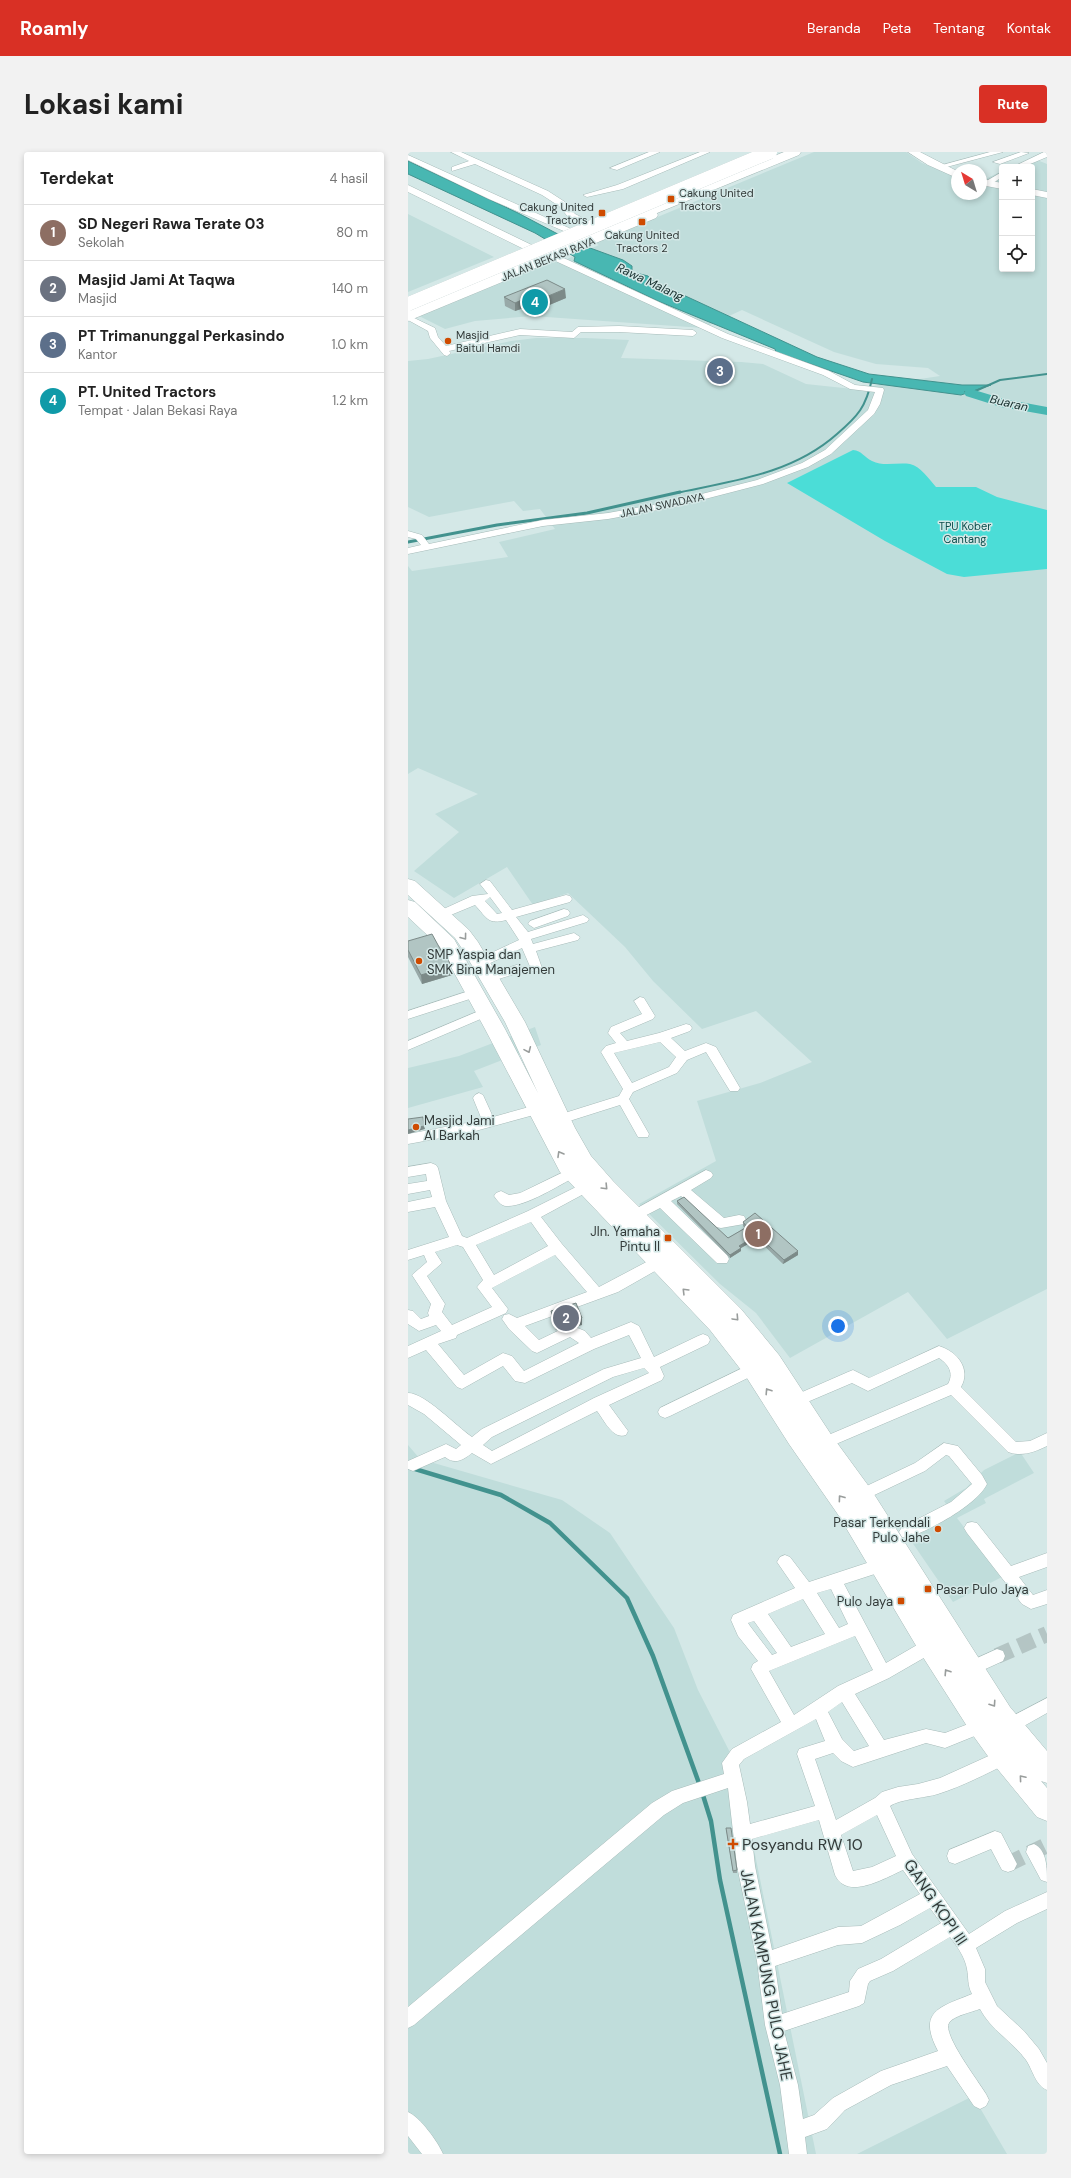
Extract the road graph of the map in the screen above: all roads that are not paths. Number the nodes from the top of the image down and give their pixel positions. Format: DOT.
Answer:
graph roads {
  1 [pos="455,152"];
  2 [pos="477,152"];
  3 [pos="656,152"];
  4 [pos="706,152"];
  5 [pos="762,152"];
  6 [pos="771,152"];
  7 [pos="788,152"];
  8 [pos="797,152"];
  9 [pos="913,152"];
  10 [pos="999,152"];
  11 [pos="1024,153"];
  12 [pos="1047,154"];
  13 [pos="408,156"];
  14 [pos="464,156"];
  15 [pos="1034,158"];
  16 [pos="476,161"];
  17 [pos="997,162"];
  18 [pos="1023,164"];
  19 [pos="1047,164"];
  20 [pos="939,167"];
  21 [pos="455,169"];
  22 [pos="626,171"];
  23 [pos="951,172"];
  24 [pos="999,176"];
  25 [pos="987,182"];
  26 [pos="987,184"];
  27 [pos="999,186"];
  28 [pos="408,188"];
  29 [pos="1035,193"];
  30 [pos="587,195"];
  31 [pos="1047,195"];
  32 [pos="640,216"];
  33 [pos="591,224"];
  34 [pos="570,234"];
  35 [pos="550,251"];
  36 [pos="408,303"];
  37 [pos="408,311"];
  38 [pos="408,317"];
  39 [pos="533,322"];
  40 [pos="562,324"];
  41 [pos="533,333"];
  42 [pos="693,333"];
  43 [pos="560,334"];
  44 [pos="408,534"];
  45 [pos="423,542"];
  46 [pos="408,551"];
  47 [pos="486,884"];
  48 [pos="408,885"];
  49 [pos="495,894"];
  50 [pos="476,899"];
  51 [pos="566,899"];
  52 [pos="408,906"];
  53 [pos="525,912"];
  54 [pos="564,912"];
  55 [pos="509,914"];
  56 [pos="583,920"];
  57 [pos="537,928"];
  58 [pos="435,930"];
  59 [pos="574,937"];
  60 [pos="527,943"];
  61 [pos="536,968"];
  62 [pos="517,969"];
  63 [pos="482,978"];
  64 [pos="640,1001"];
  65 [pos="486,1012"];
  66 [pos="408,1014"];
  67 [pos="686,1028"];
  68 [pos="662,1036"];
  69 [pos="623,1044"];
  70 [pos="408,1046"];
  71 [pos="683,1057"];
  72 [pos="734,1088"];
  73 [pos="626,1094"];
  74 [pos="480,1098"];
  75 [pos="536,1110"];
  76 [pos="560,1119"];
  77 [pos="489,1122"];
  78 [pos="643,1134"];
  79 [pos="408,1139"];
  80 [pos="408,1172"];
  81 [pos="706,1175"];
  82 [pos="579,1180"];
  83 [pos="435,1184"];
  84 [pos="408,1189"];
  85 [pos="682,1190"];
  86 [pos="501,1196"];
  87 [pos="439,1201"];
  88 [pos="662,1201"];
  89 [pos="408,1207"];
  90 [pos="533,1215"];
  91 [pos="635,1216"];
  92 [pos="739,1220"];
  93 [pos="462,1242"];
  94 [pos="557,1248"];
  95 [pos="427,1249"];
  96 [pos="408,1255"];
  97 [pos="722,1259"];
  98 [pos="657,1263"];
  99 [pos="492,1281"];
  100 [pos="596,1293"];
  101 [pos="713,1307"];
  102 [pos="408,1315"];
  103 [pos="438,1318"];
  104 [pos="451,1334"];
  105 [pos="703,1340"];
  106 [pos="429,1343"];
  107 [pos="589,1345"];
  108 [pos="408,1352"];
  109 [pos="649,1363"];
  110 [pos="753,1369"];
  111 [pos="953,1388"];
  112 [pos="408,1399"];
  113 [pos="798,1400"];
  114 [pos="599,1402"];
  115 [pos="665,1412"];
  116 [pos="621,1431"];
  117 [pos="1047,1439"];
  118 [pos="824,1443"];
  119 [pos="472,1446"];
  120 [pos="413,1465"];
  121 [pos="861,1496"];
  122 [pos="972,1528"];
  123 [pos="907,1532"];
  124 [pos="1047,1560"];
  125 [pos="785,1562"];
  126 [pos="882,1565"];
  127 [pos="1008,1574"];
  128 [pos="834,1580"];
  129 [pos="806,1590"];
  130 [pos="1047,1597"];
  131 [pos="757,1612"];
  132 [pos="858,1627"];
  133 [pos="836,1637"];
  134 [pos="940,1641"];
  135 [pos="788,1656"];
  136 [pos="997,1656"];
  137 [pos="769,1663"];
  138 [pos="970,1669"];
  139 [pos="883,1673"];
  140 [pos="844,1691"];
  141 [pos="1047,1705"];
  142 [pos="819,1709"];
  143 [pos="791,1725"];
  144 [pos="982,1726"];
  145 [pos="1010,1726"];
  146 [pos="836,1745"];
  147 [pos="880,1749"];
  148 [pos="1004,1757"];
  149 [pos="1047,1771"];
  150 [pos="726,1780"];
  151 [pos="883,1802"];
  152 [pos="1047,1808"];
  153 [pos="825,1811"];
  154 [pos="830,1832"];
  155 [pos="742,1834"];
  156 [pos="1034,1852"];
  157 [pos="955,1856"];
  158 [pos="906,1860"];
  159 [pos="1008,1864"];
  160 [pos="1047,1874"];
  161 [pos="932,1897"];
  162 [pos="1047,1900"];
  163 [pos="953,1924"];
  164 [pos="966,1944"];
  165 [pos="766,1961"];
  166 [pos="985,1998"];
  167 [pos="408,2019"];
  168 [pos="774,2025"];
  169 [pos="951,2056"];
  170 [pos="1047,2081"];
  171 [pos="980,2100"];
  172 [pos="408,2120"];
  173 [pos="794,2132"];
  174 [pos="434,2154"];
  175 [pos="798,2154"];
  1 -- 14 [label="street"];
  2 -- 14 [label="street"];
  3 -- 22 [label="street"];
  4 -- 22 [label="street"];
  5 -- 33 [label="street, JALAN BEKASI RAYA"];
  6 -- 34 [label="highway, JALAN BEKASI RAYA"];
  6 -- 36 [label="highway, bridge"];
  7 -- 32 [label="highway"];
  8 -- 32 [label="highway"];
  8 -- 35 [label="highway, JALAN BEKASI RAYA"];
  9 -- 20 [label="street"];
  10 -- 20 [label="street"];
  11 -- 15 [label="street"];
  11 -- 17 [label="street"];
  12 -- 15 [label="street"];
  13 -- 34 [label="street"];
  14 -- 16 [label="street"];
  15 -- 18 [label="street"];
  15 -- 19 [label="street"];
  16 -- 21 [label="street"];
  16 -- 33 [label="street"];
  20 -- 23 [label="street"];
  22 -- 30 [label="street"];
  24 -- 25 [label="street"];
  26 -- 27 [label="street"];
  28 -- 35 [label="street"];
  29 -- 31 [label="street"];
  32 -- 37 [label="highway"];
  33 -- 34 [label="street, JALAN BEKASI RAYA"];
  34 -- 35 [label="highway, JALAN BEKASI RAYA, bridge"];
  35 -- 36 [label="highway, JALAN BEKASI RAYA"];
  35 -- 38 [label="highway, JALAN BEKASI RAYA"];
  35 -- 45 [label="street, JALAN SWADAYA"];
  38 -- 41 [label="street"];
  39 -- 41 [label="street"];
  40 -- 43 [label="street"];
  41 -- 43 [label="street"];
  42 -- 43 [label="street"];
  44 -- 45 [label="street"];
  45 -- 46 [label="street, JALAN SWADAYA"];
  47 -- 49 [label="street"];
  48 -- 58 [label="main road"];
  49 -- 50 [label="street"];
  49 -- 55 [label="street"];
  50 -- 55 [label="street"];
  50 -- 58 [label="street"];
  51 -- 53 [label="street"];
  52 -- 58 [label="main road"];
  53 -- 55 [label="street"];
  53 -- 57 [label="street"];
  54 -- 57 [label="street"];
  55 -- 60 [label="street"];
  56 -- 57 [label="street"];
  57 -- 60 [label="street"];
  58 -- 63 [label="main road"];
  58 -- 63 [label="main road, one-way"];
  59 -- 60 [label="street"];
  60 -- 61 [label="street"];
  60 -- 63 [label="street"];
  62 -- 63 [label="street"];
  63 -- 65 [label="main road"];
  63 -- 66 [label="street"];
  63 -- 76 [label="main road, one-way"];
  64 -- 69 [label="street"];
  65 -- 70 [label="street"];
  65 -- 75 [label="main road"];
  67 -- 68 [label="street"];
  68 -- 69 [label="street"];
  68 -- 71 [label="street"];
  69 -- 73 [label="street"];
  71 -- 72 [label="street"];
  71 -- 73 [label="street"];
  73 -- 76 [label="street"];
  73 -- 78 [label="street"];
  74 -- 77 [label="street"];
  75 -- 77 [label="street"];
  82 -- 75 [label="main road, one-way"];
  76 -- 91 [label="main road, one-way"];
  77 -- 79 [label="street"];
  80 -- 83 [label="street"];
  81 -- 85 [label="street"];
  82 -- 86 [label="street"];
  82 -- 90 [label="street"];
  82 -- 98 [label="main road"];
  83 -- 84 [label="street"];
  83 -- 87 [label="street"];
  85 -- 88 [label="street"];
  85 -- 92 [label="street"];
  87 -- 89 [label="street"];
  87 -- 93 [label="street"];
  88 -- 91 [label="street"];
  88 -- 97 [label="street"];
  90 -- 93 [label="street"];
  90 -- 94 [label="street"];
  91 -- 101 [label="main road"];
  93 -- 95 [label="street"];
  93 -- 99 [label="street"];
  94 -- 99 [label="street"];
  94 -- 100 [label="street"];
  95 -- 96 [label="street"];
  95 -- 103 [label="street"];
  98 -- 100 [label="street"];
  101 -- 98 [label="main road, one-way"];
  99 -- 104 [label="street"];
  100 -- 107 [label="street"];
  101 -- 110 [label="main road"];
  101 -- 113 [label="main road, one-way"];
  102 -- 103 [label="street"];
  103 -- 104 [label="street"];
  104 -- 106 [label="street"];
  105 -- 109 [label="street"];
  106 -- 107 [label="street"];
  106 -- 108 [label="street"];
  107 -- 109 [label="street"];
  109 -- 114 [label="street"];
  109 -- 119 [label="street"];
  110 -- 115 [label="street"];
  126 -- 110 [label="main road, one-way"];
  111 -- 113 [label="street"];
  111 -- 117 [label="street"];
  111 -- 118 [label="street"];
  112 -- 119 [label="street"];
  113 -- 118 [label="main road"];
  114 -- 116 [label="street"];
  114 -- 119 [label="street"];
  118 -- 121 [label="main road"];
  119 -- 120 [label="street"];
  121 -- 123 [label="street"];
  121 -- 134 [label="main road"];
  122 -- 127 [label="street"];
  124 -- 127 [label="street"];
  125 -- 129 [label="street"];
  126 -- 128 [label="street"];
  126 -- 134 [label="main road"];
  127 -- 130 [label="street"];
  128 -- 129 [label="street"];
  128 -- 132 [label="street"];
  129 -- 131 [label="street"];
  129 -- 133 [label="street"];
  131 -- 135 [label="street"];
  131 -- 137 [label="street"];
  132 -- 133 [label="street"];
  132 -- 139 [label="street"];
  133 -- 135 [label="street"];
  134 -- 138 [label="main road"];
  134 -- 139 [label="street, JALAN KAMPUNG PULO JAHE"];
  144 -- 134 [label="main road, one-way"];
  135 -- 137 [label="street"];
  136 -- 138 [label="street"];
  137 -- 143 [label="street"];
  138 -- 145 [label="main road, one-way"];
  139 -- 140 [label="street, JALAN KAMPUNG PULO JAHE"];
  140 -- 142 [label="street, JALAN KAMPUNG PULO JAHE"];
  140 -- 147 [label="street"];
  141 -- 145 [label="street"];
  142 -- 143 [label="street, JALAN KAMPUNG PULO JAHE"];
  142 -- 146 [label="street"];
  143 -- 150 [label="street, JALAN KAMPUNG PULO JAHE"];
  144 -- 147 [label="street"];
  144 -- 148 [label="main road"];
  145 -- 149 [label="main road"];
  146 -- 147 [label="street"];
  146 -- 153 [label="street"];
  148 -- 151 [label="street"];
  152 -- 148 [label="main road, one-way"];
  150 -- 155 [label="street, JALAN KAMPUNG PULO JAHE"];
  150 -- 167 [label="street"];
  151 -- 154 [label="street"];
  151 -- 158 [label="street, GANG KOPI III"];
  153 -- 154 [label="street"];
  153 -- 155 [label="street"];
  154 -- 158 [label="street"];
  155 -- 165 [label="street, JALAN KAMPUNG PULO JAHE"];
  156 -- 160 [label="street"];
  157 -- 159 [label="street"];
  158 -- 161 [label="street, GANG KOPI III"];
  161 -- 163 [label="street, GANG KOPI III"];
  161 -- 165 [label="street"];
  162 -- 164 [label="street"];
  163 -- 164 [label="street, GANG KOPI III"];
  163 -- 168 [label="street"];
  164 -- 166 [label="street, GANG KOPI III"];
  165 -- 168 [label="street, JALAN KAMPUNG PULO JAHE"];
  166 -- 169 [label="street"];
  166 -- 170 [label="street, GANG KOPI III"];
  168 -- 173 [label="street, JALAN KAMPUNG PULO JAHE"];
  169 -- 171 [label="street"];
  169 -- 173 [label="street"];
  172 -- 174 [label="street"];
  173 -- 175 [label="street, JALAN KAMPUNG PULO JAHE"];
}
